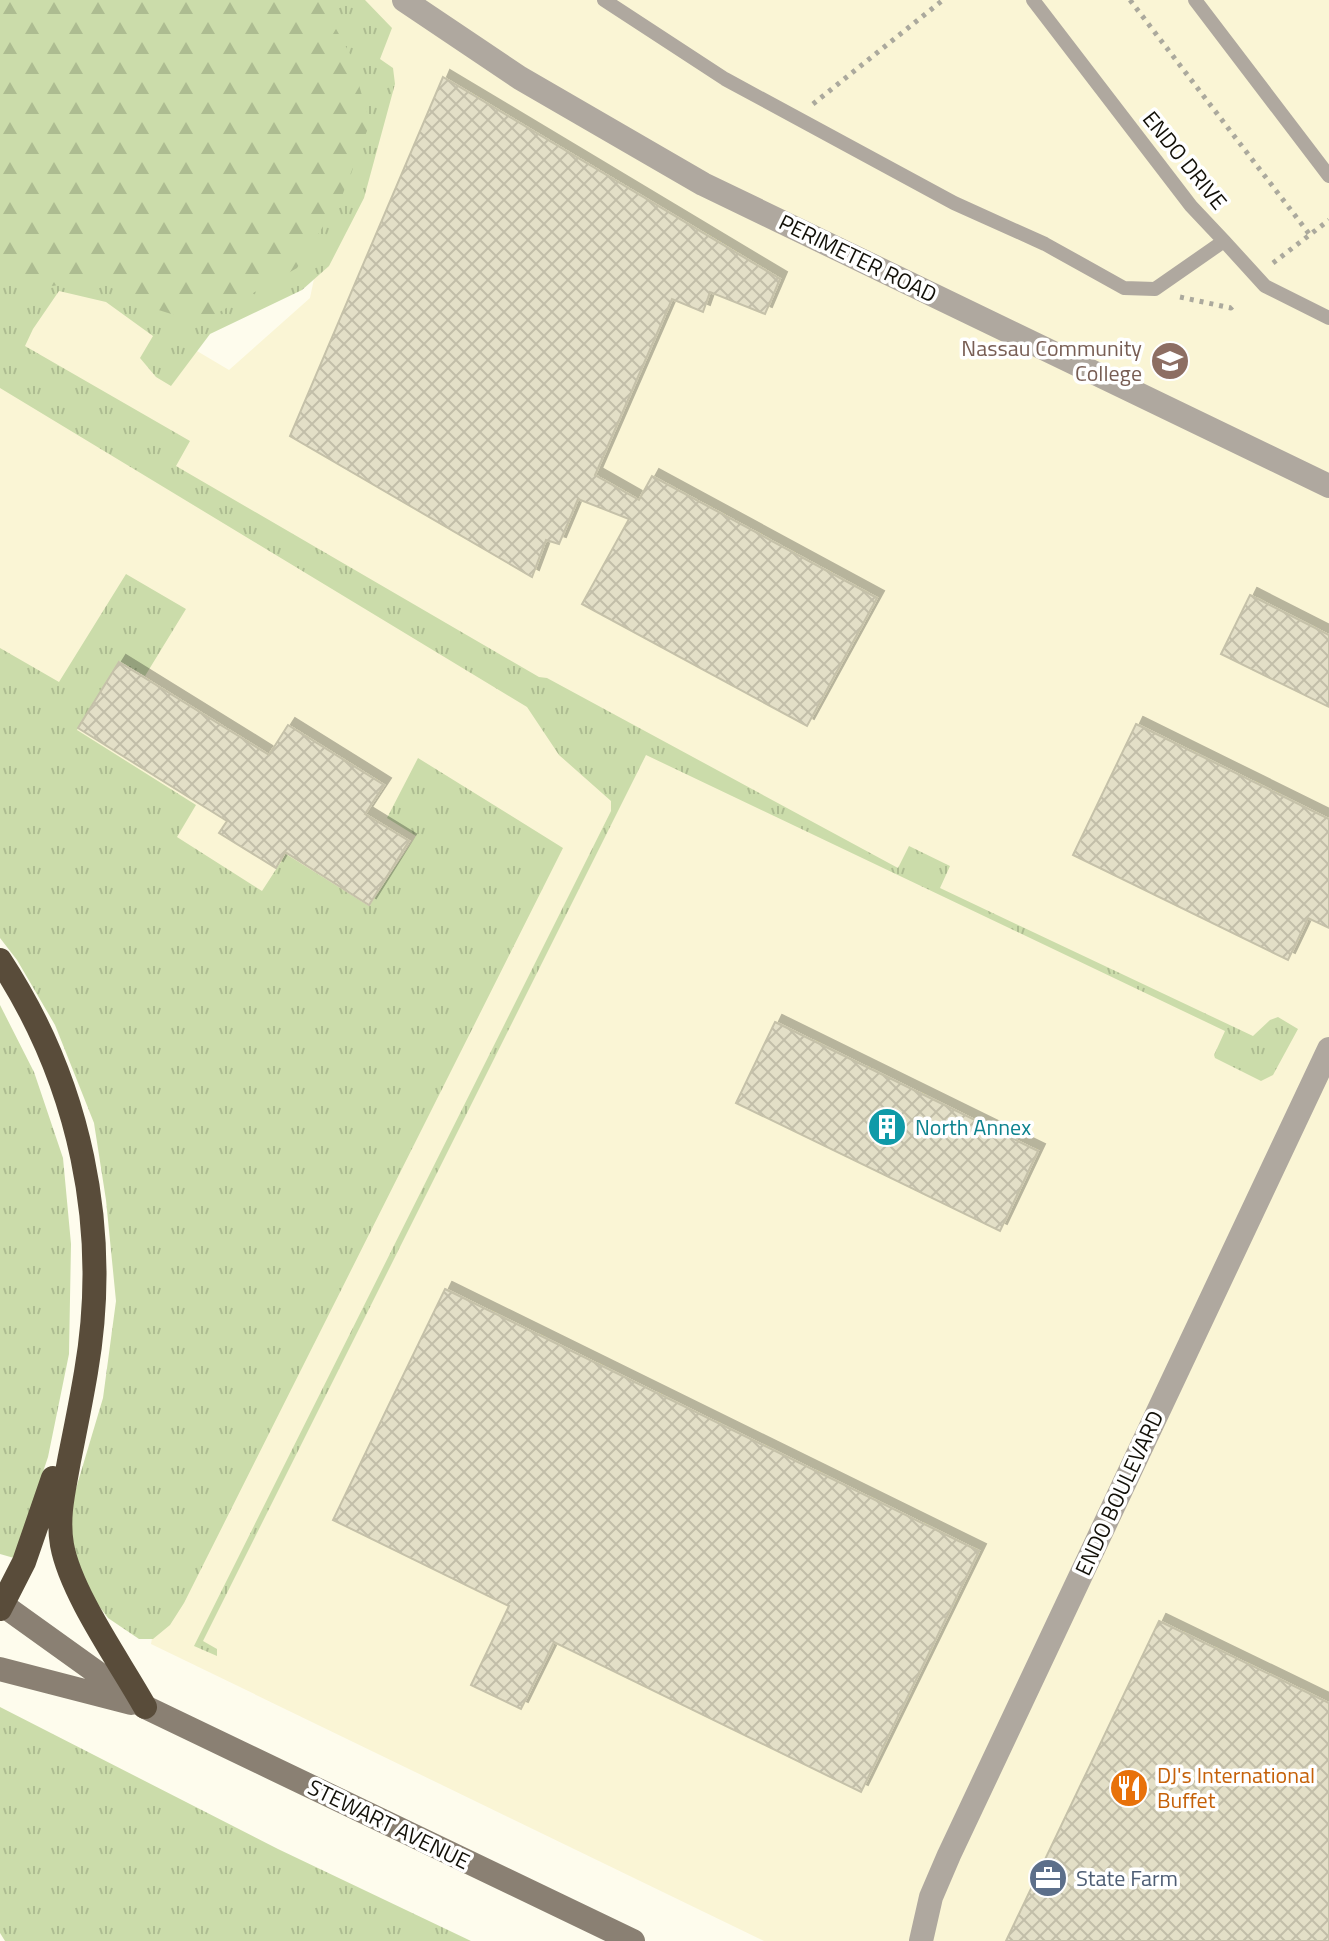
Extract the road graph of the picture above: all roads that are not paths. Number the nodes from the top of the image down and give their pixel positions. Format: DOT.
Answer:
graph roads {
  1 [pos="404,0"];
  2 [pos="604,0"];
  3 [pos="1195,0"];
  4 [pos="1038,2"];
  5 [pos="1329,176"];
  6 [pos="1224,241"];
  7 [pos="1329,318"];
  8 [pos="1329,486"];
  9 [pos="0,960"];
  10 [pos="1329,1049"];
  11 [pos="79,1408"];
  12 [pos="1,1606"];
  13 [pos="0,1669"];
  14 [pos="145,1707"];
  15 [pos="633,1941"];
  16 [pos="921,1941"];
  1 -- 8 [label="street, PERIMETER ROAD"];
  2 -- 6 [label="lane"];
  3 -- 5 [label="lane"];
  4 -- 6 [label="lane, ENDO DRIVE"];
  6 -- 7 [label="lane, ENDO DRIVE"];
  9 -- 11 [label="highway"];
  10 -- 16 [label="street, ENDO BOULEVARD"];
  11 -- 12 [label="highway"];
  11 -- 14 [label="highway"];
  12 -- 14 [label="main road, STEWART AVENUE"];
  13 -- 14 [label="main road, STEWART AVENUE"];
  14 -- 15 [label="main road, STEWART AVENUE"];
}
